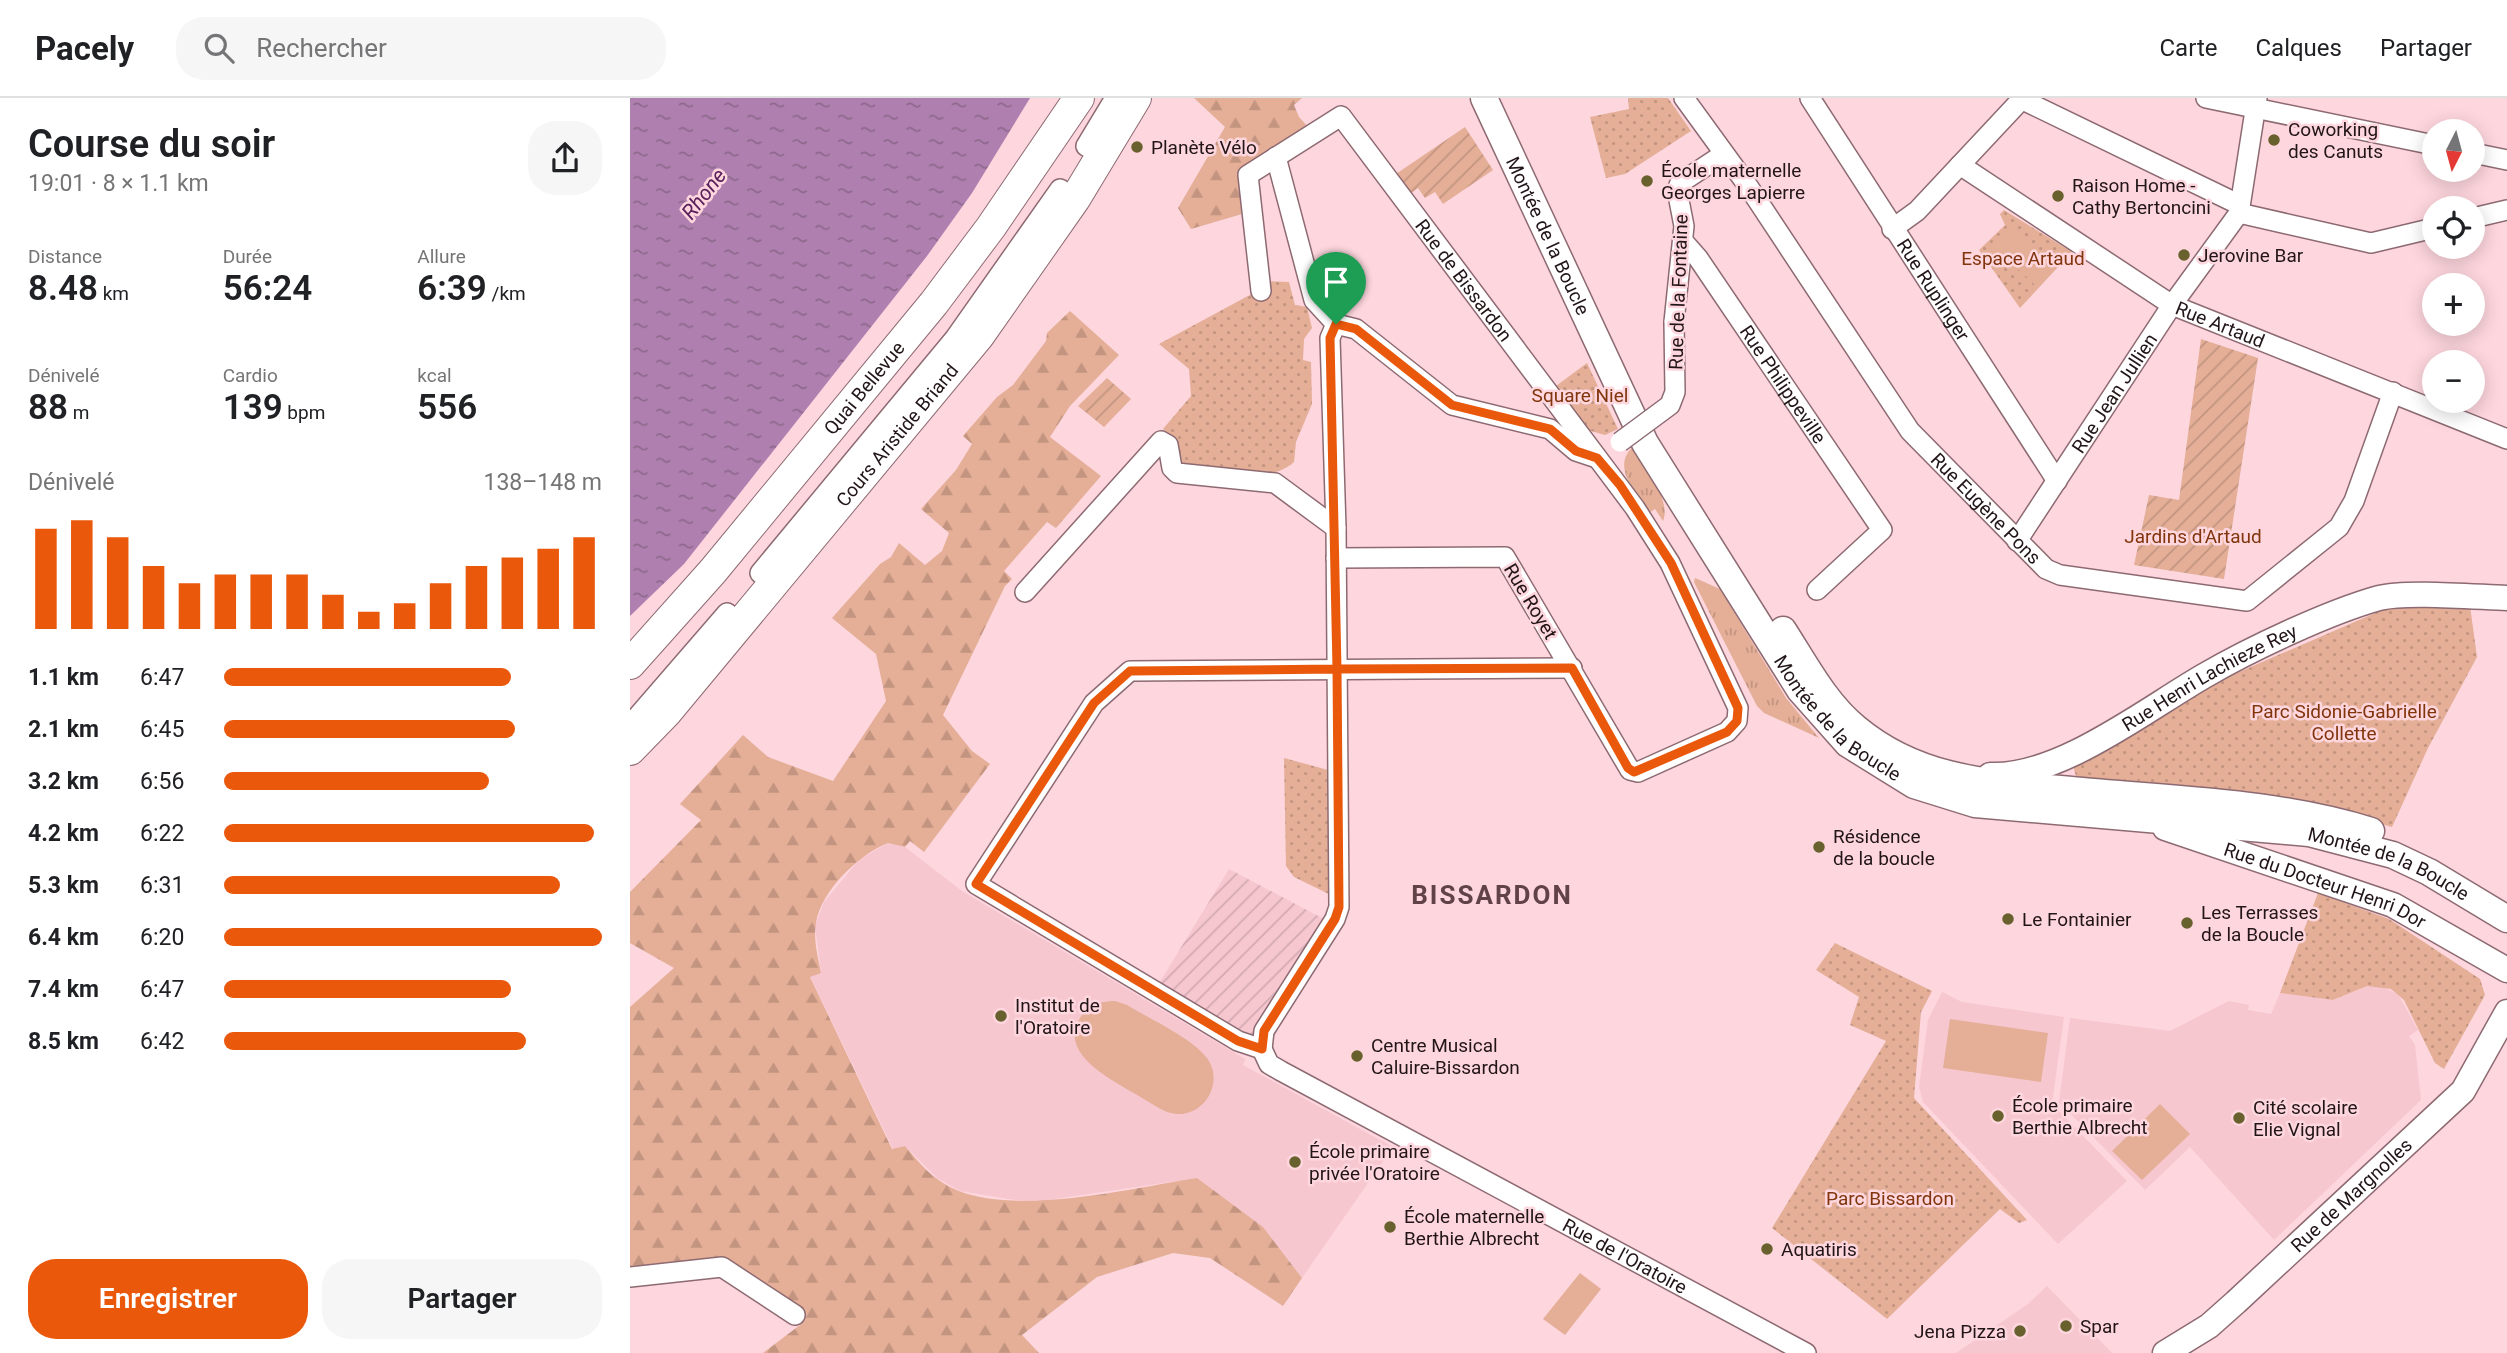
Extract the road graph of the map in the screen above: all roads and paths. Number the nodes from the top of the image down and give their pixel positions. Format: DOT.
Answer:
graph roads {
  1 [pos="1073,98"];
  2 [pos="1079,98"];
  3 [pos="1115,98"];
  4 [pos="1136,98"];
  5 [pos="1484,98"];
  6 [pos="1504,98"];
  7 [pos="1684,98"];
  8 [pos="1810,98"];
  9 [pos="2206,98"];
  10 [pos="2256,103"];
  11 [pos="2422,142"];
  12 [pos="1724,154"];
  13 [pos="1101,155"];
  14 [pos="2485,155"];
  15 [pos="1276,157"];
  16 [pos="2507,160"];
  17 [pos="1959,164"];
  18 [pos="1029,170"];
  19 [pos="2239,209"];
  20 [pos="2507,210"];
  21 [pos="2485,215"];
  22 [pos="1892,229"];
  23 [pos="2422,231"];
  24 [pos="1683,242"];
  25 [pos="1261,291"];
  26 [pos="2172,305"];
  27 [pos="1336,324"];
  28 [pos="2393,392"];
  29 [pos="2507,439"];
  30 [pos="1597,458"];
  31 [pos="2057,481"];
  32 [pos="1635,508"];
  33 [pos="1336,528"];
  34 [pos="2017,541"];
  35 [pos="1336,558"];
  36 [pos="1817,590"];
  37 [pos="1025,592"];
  38 [pos="2507,598"];
  39 [pos="741,624"];
  40 [pos="630,664"];
  41 [pos="1572,668"];
  42 [pos="1337,669"];
  43 [pos="630,725"];
  44 [pos="630,750"];
  45 [pos="1919,764"];
  46 [pos="2134,820"];
  47 [pos="2507,906"];
  48 [pos="2507,919"];
  49 [pos="2507,970"];
  50 [pos="2507,1012"];
  51 [pos="1262,1049"];
  52 [pos="630,1277"];
  53 [pos="795,1315"];
  54 [pos="1806,1353"];
  55 [pos="2165,1353"];
  1 -- 18 [label="main road"];
  2 -- 18 [label="main road, Quai Bellevue"];
  3 -- 13 [label="street"];
  4 -- 13 [label="main road, Cours Aristide Briand"];
  5 -- 46 [label="main road, Montée de la Boucle"];
  6 -- 45 [label="main road, Montée de la Boucle"];
  7 -- 12 [label="street, Rue Eugène Pons"];
  8 -- 22 [label="street, Rue Ruplinger"];
  9 -- 10 [label="street"];
  10 -- 11 [label="street"];
  10 -- 19 [label="street"];
  12 -- 24 [label="street, Rue de la Fontaine"];
  12 -- 34 [label="street, Rue Eugène Pons"];
  13 -- 39 [label="main road, Cours Aristide Briand"];
  14 -- 16 [label="street"];
  15 -- 25 [label="street"];
  15 -- 27 [label="street"];
  15 -- 30 [label="street, Rue de Bissardon"];
  17 -- 19 [label="street"];
  17 -- 22 [label="street"];
  17 -- 26 [label="street, Rue Artaud"];
  18 -- 40 [label="main road, Quai Bellevue"];
  19 -- 23 [label="street"];
  19 -- 26 [label="street, Rue Jean Jullien"];
  20 -- 21 [label="street"];
  22 -- 31 [label="street, Rue Ruplinger"];
  24 -- 30 [label="street, Rue de la Fontaine, bridge"];
  24 -- 36 [label="street, Rue Philippeville"];
  26 -- 28 [label="street, Rue Artaud"];
  26 -- 31 [label="street, Rue Jean Jullien"];
  27 -- 30 [label="street"];
  27 -- 33 [label="street"];
  28 -- 29 [label="street, Rue Artaud"];
  28 -- 34 [label="street, Rue Eugène Pons"];
  30 -- 32 [label="street, Rue de Bissardon"];
  31 -- 34 [label="street, Rue Jean Jullien"];
  32 -- 41 [label="street, Rue Royet"];
  33 -- 35 [label="street"];
  33 -- 37 [label="street"];
  35 -- 41 [label="street, Rue Royet"];
  35 -- 42 [label="street"];
  38 -- 45 [label="street, Rue Henri Lachieze Rey"];
  39 -- 43 [label="street"];
  39 -- 44 [label="main road, Cours Aristide Briand"];
  41 -- 42 [label="street"];
  42 -- 51 [label="street"];
  42 -- 51 [label="street, Rue de l'Oratoire"];
  45 -- 47 [label="main road, Montée de la Boucle"];
  46 -- 48 [label="main road, Montée de la Boucle"];
  46 -- 49 [label="street, Rue du Docteur Henri Dor"];
  50 -- 55 [label="street, Rue de Margnolles"];
  51 -- 54 [label="street, Rue de l'Oratoire"];
  52 -- 53 [label="street"];
}
